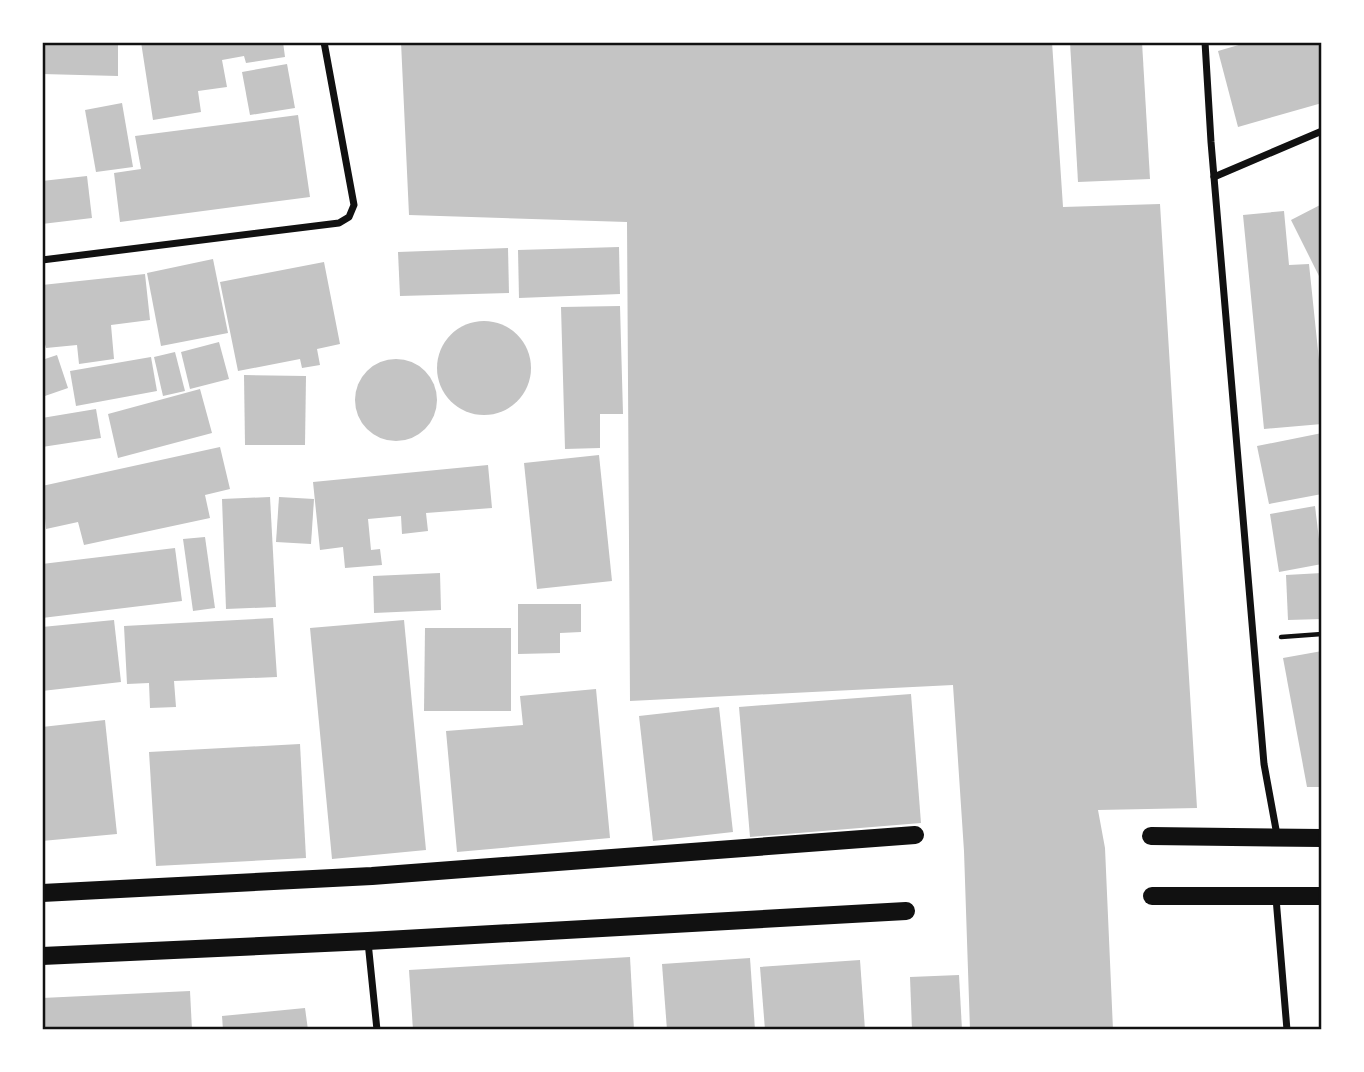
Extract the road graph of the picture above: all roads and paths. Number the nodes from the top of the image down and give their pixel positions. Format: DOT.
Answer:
graph roads {
  1 [pos="324,42"];
  2 [pos="1205,42"];
  3 [pos="1322,131"];
  4 [pos="1214,177"];
  5 [pos="42,260"];
  6 [pos="1322,634"];
  7 [pos="1254,639"];
  8 [pos="915,835"];
  9 [pos="1151,836"];
  10 [pos="1277,836"];
  11 [pos="1322,838"];
  12 [pos="42,892"];
  13 [pos="1152,896"];
  14 [pos="1276,896"];
  15 [pos="1322,897"];
  16 [pos="906,911"];
  17 [pos="368,942"];
  18 [pos="42,956"];
  19 [pos="377,1030"];
  20 [pos="1287,1030"];
  1 -- 5 [label="street"];
  2 -- 4 [label="street"];
  3 -- 4 [label="street"];
  4 -- 7 [label="street"];
  6 -- 7 [label="path"];
  7 -- 10 [label="street"];
  8 -- 12 [label="main road"];
  9 -- 10 [label="main road"];
  10 -- 11 [label="main road"];
  13 -- 14 [label="main road"];
  14 -- 15 [label="main road"];
  14 -- 20 [label="street"];
  16 -- 17 [label="main road"];
  17 -- 18 [label="main road"];
  17 -- 19 [label="street"];
}
